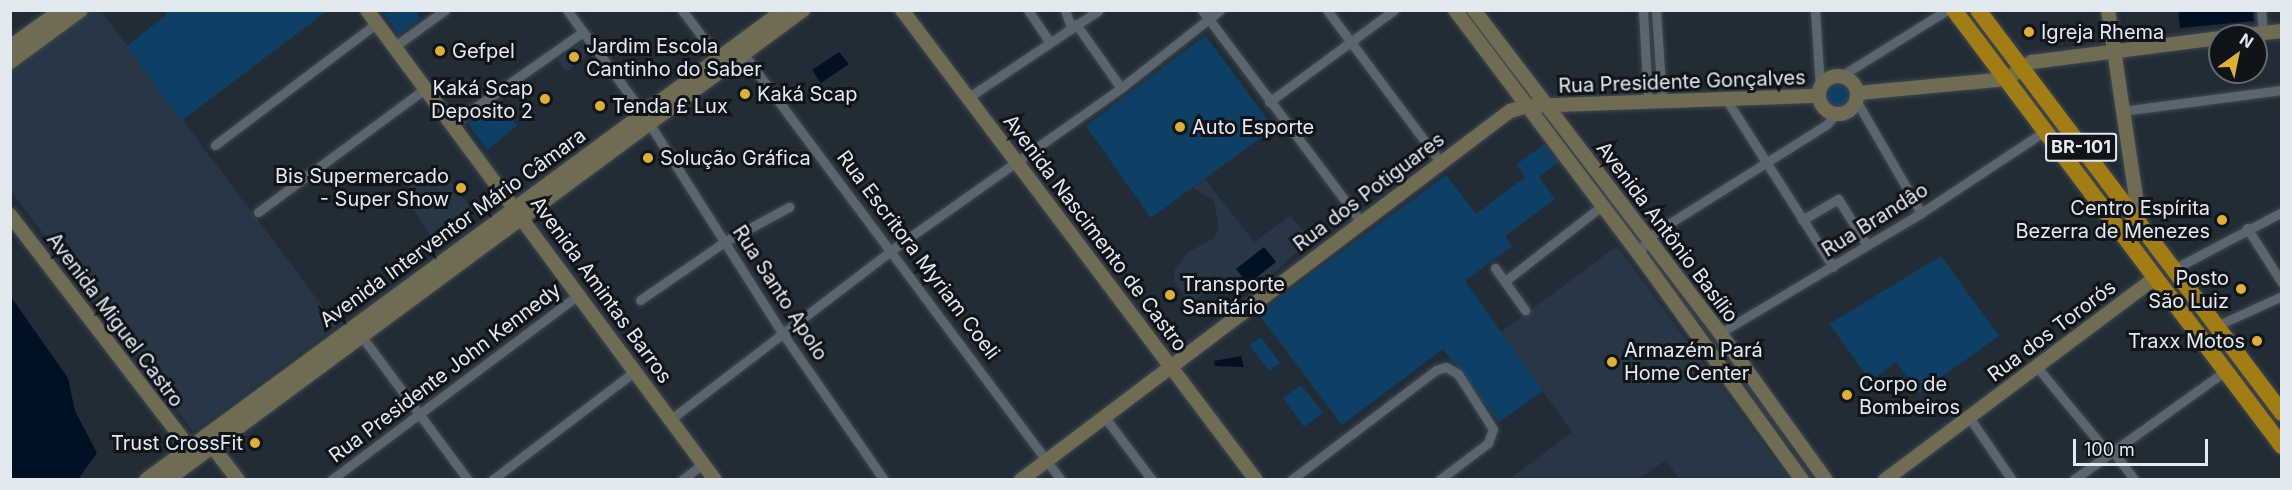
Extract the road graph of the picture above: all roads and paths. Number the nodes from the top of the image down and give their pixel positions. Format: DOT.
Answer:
graph roads {
  1 [pos="61,10"];
  2 [pos="81,10"];
  3 [pos="367,10"];
  4 [pos="445,10"];
  5 [pos="567,10"];
  6 [pos="682,10"];
  7 [pos="784,10"];
  8 [pos="803,10"];
  9 [pos="902,10"];
  10 [pos="1028,10"];
  11 [pos="1065,10"];
  12 [pos="1099,10"];
  13 [pos="1202,10"];
  14 [pos="1220,10"];
  15 [pos="1327,10"];
  16 [pos="1394,10"];
  17 [pos="1455,10"];
  18 [pos="1643,10"];
  19 [pos="1656,10"];
  20 [pos="1815,10"];
  21 [pos="1947,10"];
  22 [pos="1954,10"];
  23 [pos="1978,10"];
  24 [pos="2108,10"];
  25 [pos="1480,13"];
  26 [pos="1208,19"];
  27 [pos="377,24"];
  28 [pos="52,25"];
  29 [pos="1073,26"];
  30 [pos="1470,29"];
  31 [pos="583,32"];
  32 [pos="2208,39"];
  33 [pos="1049,41"];
  34 [pos="1351,44"];
  35 [pos="10,47"];
  36 [pos="394,47"];
  37 [pos="2113,51"];
  38 [pos="744,55"];
  39 [pos="718,58"];
  40 [pos="10,62"];
  41 [pos="2022,66"];
  42 [pos="1841,76"];
  43 [pos="2008,78"];
  44 [pos="426,88"];
  45 [pos="1121,88"];
  46 [pos="2282,90"];
  47 [pos="1819,92"];
  48 [pos="969,97"];
  49 [pos="1857,98"];
  50 [pos="1726,99"];
  51 [pos="1648,101"];
  52 [pos="1662,101"];
  53 [pos="1269,102"];
  54 [pos="1527,106"];
  55 [pos="1547,106"];
  56 [pos="2122,111"];
  57 [pos="1836,114"];
  58 [pos="646,118"];
  59 [pos="453,123"];
  60 [pos="2045,131"];
  61 [pos="215,145"];
  62 [pos="1441,162"];
  63 [pos="1767,163"];
  64 [pos="1017,164"];
  65 [pos="1603,205"];
  66 [pos="789,207"];
  67 [pos="519,211"];
  68 [pos="258,212"];
  69 [pos="2282,212"];
  70 [pos="1921,213"];
  71 [pos="10,214"];
  72 [pos="1802,220"];
  73 [pos="1361,222"];
  74 [pos="2140,227"];
  75 [pos="2247,228"];
  76 [pos="1647,239"];
  77 [pos="726,242"];
  78 [pos="1867,245"];
  79 [pos="893,249"];
  80 [pos="1639,254"];
  81 [pos="1833,267"];
  82 [pos="1495,268"];
  83 [pos="2172,270"];
  84 [pos="2155,278"];
  85 [pos="1505,281"];
  86 [pos="2282,283"];
  87 [pos="580,294"];
  88 [pos="2282,296"];
  89 [pos="640,300"];
  90 [pos="1525,310"];
  91 [pos="2216,326"];
  92 [pos="1720,333"];
  93 [pos="360,334"];
  94 [pos="783,334"];
  95 [pos="1169,365"];
  96 [pos="2037,367"];
  97 [pos="635,371"];
  98 [pos="2225,371"];
  99 [pos="419,413"];
  100 [pos="2282,413"];
  101 [pos="1103,415"];
  102 [pos="1969,417"];
  103 [pos="671,419"];
  104 [pos="213,446"];
  105 [pos="2282,446"];
  106 [pos="195,449"];
  107 [pos="2110,451"];
  108 [pos="1046,458"];
  109 [pos="704,463"];
  110 [pos="495,479"];
  111 [pos="2011,479"];
  112 [pos="146,480"];
  113 [pos="167,480"];
  114 [pos="238,480"];
  115 [pos="331,480"];
  116 [pos="468,480"];
  117 [pos="682,480"];
  118 [pos="715,480"];
  119 [pos="884,480"];
  120 [pos="1021,480"];
  121 [pos="1061,480"];
  122 [pos="1152,480"];
  123 [pos="1256,480"];
  124 [pos="1291,480"];
  125 [pos="1439,480"];
  126 [pos="1802,480"];
  127 [pos="1826,480"];
  128 [pos="1885,480"];
  129 [pos="2073,480"];
  130 [pos="2135,480"];
  1 -- 28 [label="main road"];
  2 -- 28 [label="main road"];
  3 -- 27 [label="main road, Avenida Amintas Barros"];
  4 -- 36 [label="street"];
  5 -- 31 [label="street, Rua Santo Apolo"];
  6 -- 39 [label="street"];
  7 -- 39 [label="main road, Avenida Interventor Mário Câmara"];
  8 -- 38 [label="main road, Avenida Interventor Mário Câmara"];
  9 -- 48 [label="main road, Avenida Nascimento de Castro"];
  10 -- 33 [label="street"];
  11 -- 29 [label="street"];
  12 -- 29 [label="street"];
  13 -- 26 [label="street"];
  14 -- 26 [label="street"];
  15 -- 34 [label="street"];
  16 -- 34 [label="street"];
  17 -- 30 [label="main road, Avenida Antônio Basílio"];
  18 -- 51 [label="street"];
  19 -- 52 [label="street"];
  20 -- 47 [label="street"];
  21 -- 42 [label="street"];
  22 -- 43 [label="highway, BR-101"];
  23 -- 41 [label="highway, BR-101"];
  24 -- 37 [label="main road"];
  25 -- 30 [label="street"];
  25 -- 55 [label="main road, Avenida Antônio Basílio"];
  26 -- 45 [label="street"];
  26 -- 53 [label="street"];
  27 -- 36 [label="main road, Avenida Amintas Barros"];
  27 -- 61 [label="street"];
  28 -- 35 [label="main road"];
  28 -- 40 [label="main road"];
  29 -- 33 [label="street"];
  29 -- 45 [label="street"];
  30 -- 54 [label="main road, Avenida Antônio Basílio"];
  31 -- 58 [label="street, Rua Santo Apolo"];
  31 -- 59 [label="street"];
  32 -- 37 [label="main road"];
  33 -- 48 [label="street"];
  34 -- 53 [label="street"];
  34 -- 62 [label="street"];
  36 -- 44 [label="main road, Avenida Amintas Barros"];
  37 -- 41 [label="main road"];
  37 -- 56 [label="main road"];
  38 -- 58 [label="main road, Avenida Interventor Mário Câmara"];
  38 -- 79 [label="street, Rua Escritora Myriam Coeli"];
  39 -- 58 [label="main road, Avenida Interventor Mário Câmara"];
  41 -- 43 [label="main road"];
  41 -- 74 [label="highway, BR-101"];
  42 -- 47 [label="main road"];
  42 -- 49 [label="main road"];
  43 -- 49 [label="main road"];
  43 -- 60 [label="highway, BR-101"];
  44 -- 59 [label="main road, Avenida Amintas Barros"];
  44 -- 68 [label="street"];
  45 -- 64 [label="street"];
  46 -- 56 [label="street"];
  47 -- 50 [label="main road, Rua Presidente Gonçalves"];
  47 -- 57 [label="main road"];
  48 -- 64 [label="main road, Avenida Nascimento de Castro"];
  49 -- 57 [label="main road"];
  49 -- 70 [label="street"];
  50 -- 52 [label="main road, Rua Presidente Gonçalves"];
  50 -- 63 [label="street"];
  51 -- 52 [label="main road, Rua Presidente Gonçalves"];
  51 -- 55 [label="main road, Rua Presidente Gonçalves"];
  53 -- 73 [label="street"];
  54 -- 55 [label="main road, Rua dos Potiguares"];
  54 -- 62 [label="main road, Rua dos Potiguares"];
  54 -- 65 [label="main road, Avenida Antônio Basílio"];
  55 -- 76 [label="main road, Avenida Antônio Basílio"];
  56 -- 74 [label="main road"];
  57 -- 63 [label="street"];
  58 -- 67 [label="main road, Avenida Interventor Mário Câmara"];
  58 -- 77 [label="street, Rua Santo Apolo"];
  59 -- 67 [label="main road, Avenida Amintas Barros"];
  60 -- 70 [label="street, Rua Brandâo"];
  60 -- 84 [label="highway, BR-101"];
  62 -- 73 [label="main road, Rua dos Potiguares"];
  63 -- 72 [label="street"];
  63 -- 76 [label="street"];
  64 -- 79 [label="street"];
  64 -- 95 [label="main road, Avenida Nascimento de Castro"];
  65 -- 80 [label="main road, Avenida Antônio Basílio"];
  65 -- 85 [label="street"];
  66 -- 77 [label="street"];
  67 -- 87 [label="main road, Avenida Amintas Barros"];
  67 -- 93 [label="main road, Avenida Interventor Mário Câmara"];
  67 -- 106 [label="main road, Avenida Interventor Mário Câmara"];
  69 -- 75 [label="street"];
  70 -- 78 [label="street, Rua Brandâo"];
  71 -- 106 [label="main road, Avenida Miguel Castro"];
  72 -- 78 [label="street"];
  72 -- 81 [label="street"];
  73 -- 95 [label="main road, Rua dos Potiguares"];
  74 -- 83 [label="highway, BR-101"];
  75 -- 83 [label="street"];
  75 -- 86 [label="street"];
  76 -- 80 [label="street"];
  76 -- 92 [label="main road, Avenida Antônio Basílio"];
  77 -- 89 [label="street"];
  77 -- 94 [label="street, Rua Santo Apolo"];
  78 -- 81 [label="street, Rua Brandâo"];
  79 -- 94 [label="street"];
  79 -- 108 [label="street, Rua Escritora Myriam Coeli"];
  80 -- 126 [label="main road, Avenida Antônio Basílio"];
  81 -- 92 [label="street, Rua Brandâo"];
  82 -- 85 [label="street"];
  83 -- 91 [label="highway, BR-101"];
  84 -- 96 [label="main road, Rua dos Tororós"];
  84 -- 98 [label="highway, BR-101"];
  85 -- 90 [label="street"];
  87 -- 97 [label="main road, Avenida Amintas Barros"];
  87 -- 99 [label="street, Rua Presidente John Kennedy"];
  88 -- 91 [label="street"];
  91 -- 100 [label="highway, BR-101"];
  92 -- 127 [label="main road, Avenida Antônio Basílio"];
  93 -- 99 [label="street"];
  93 -- 104 [label="main road, Avenida Interventor Mário Câmara"];
  94 -- 103 [label="street"];
  94 -- 119 [label="street, Rua Santo Apolo"];
  95 -- 101 [label="main road, Rua dos Potiguares"];
  95 -- 123 [label="main road, Avenida Nascimento de Castro"];
  96 -- 102 [label="main road, Rua dos Tororós"];
  96 -- 107 [label="street"];
  97 -- 103 [label="main road, Avenida Amintas Barros"];
  97 -- 110 [label="street"];
  98 -- 105 [label="highway, BR-101"];
  98 -- 107 [label="street"];
  99 -- 115 [label="street, Rua Presidente John Kennedy"];
  99 -- 116 [label="street"];
  101 -- 108 [label="main road, Rua dos Potiguares"];
  101 -- 122 [label="street"];
  102 -- 111 [label="street"];
  102 -- 128 [label="main road, Rua dos Tororós"];
  103 -- 109 [label="main road, Avenida Amintas Barros"];
  104 -- 106 [label="main road, Avenida Interventor Mário Câmara"];
  104 -- 114 [label="main road"];
  106 -- 112 [label="main road, Avenida Interventor Mário Câmara"];
  106 -- 113 [label="main road, Avenida Interventor Mário Câmara"];
  107 -- 129 [label="street"];
  107 -- 130 [label="street"];
  108 -- 120 [label="main road, Rua dos Potiguares"];
  108 -- 121 [label="street, Rua Escritora Myriam Coeli"];
  109 -- 117 [label="street"];
  109 -- 118 [label="main road, Avenida Amintas Barros"];
  124 -- 125 [label="street"];
}
